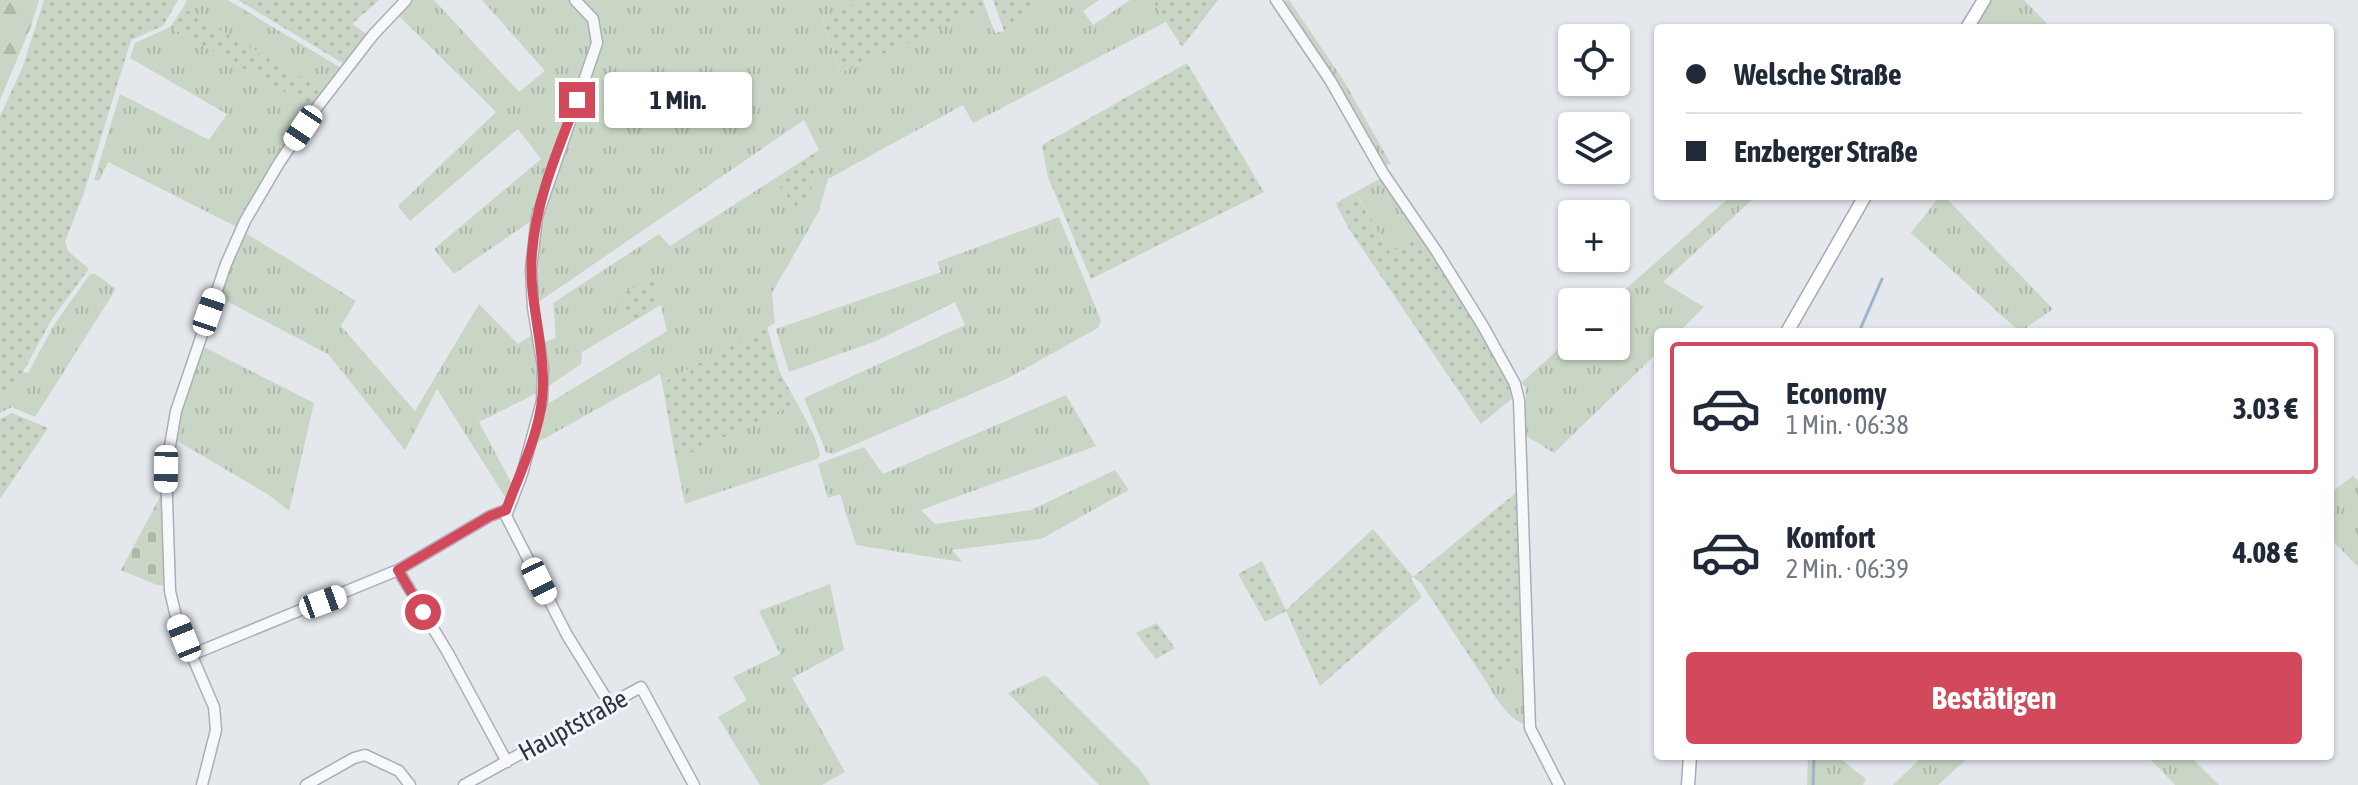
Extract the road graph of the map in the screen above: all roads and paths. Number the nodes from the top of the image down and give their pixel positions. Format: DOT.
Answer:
graph roads {
  1 [pos="406,0"];
  2 [pos="575,0"];
  3 [pos="1276,0"];
  4 [pos="1984,0"];
  5 [pos="1969,24"];
  6 [pos="1863,200"];
  7 [pos="1789,328"];
  8 [pos="506,510"];
  9 [pos="398,570"];
  10 [pos="191,655"];
  11 [pos="609,703"];
  12 [pos="1690,760"];
  13 [pos="507,762"];
  14 [pos="202,785"];
  15 [pos="306,785"];
  16 [pos="410,785"];
  17 [pos="464,785"];
  18 [pos="694,785"];
  19 [pos="1559,785"];
  20 [pos="1688,785"];
  1 -- 10 [label="street"];
  2 -- 8 [label="street"];
  3 -- 19 [label="street"];
  4 -- 5 [label="main road"];
  6 -- 7 [label="main road"];
  8 -- 9 [label="street"];
  8 -- 11 [label="street"];
  9 -- 10 [label="street"];
  9 -- 13 [label="street"];
  10 -- 14 [label="street"];
  11 -- 13 [label="street, Hauptstraße"];
  11 -- 18 [label="street, Hauptstraße"];
  12 -- 20 [label="main road"];
  13 -- 17 [label="street, Hauptstraße"];
  15 -- 16 [label="street"];
}
